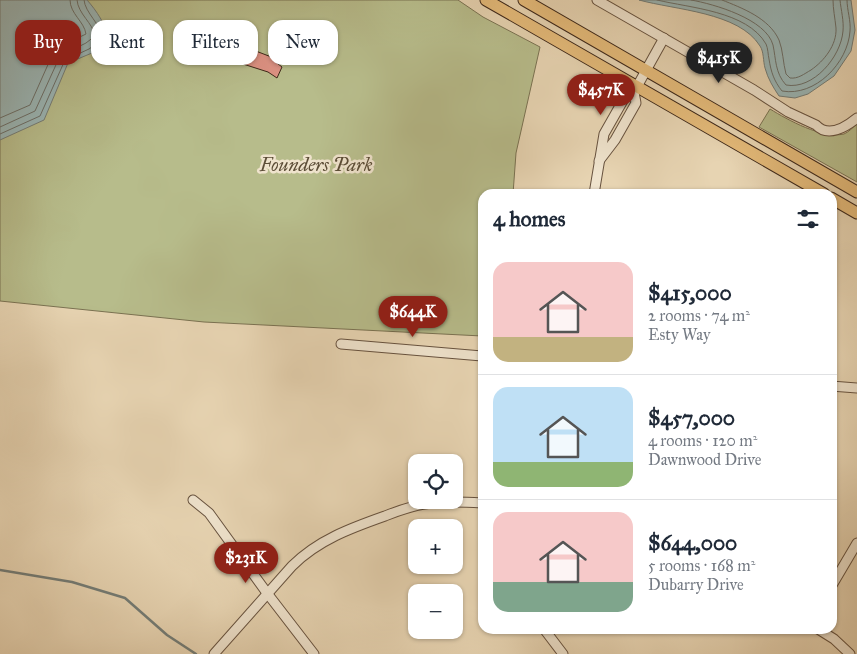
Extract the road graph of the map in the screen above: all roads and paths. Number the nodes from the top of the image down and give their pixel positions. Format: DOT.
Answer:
graph roads {
  1 [pos="486,0"];
  2 [pos="524,0"];
  3 [pos="597,0"];
  4 [pos="664,38"];
  5 [pos="646,71"];
  6 [pos="636,90"];
  7 [pos="857,118"];
  8 [pos="595,189"];
  9 [pos="815,189"];
  10 [pos="857,192"];
  11 [pos="837,201"];
  12 [pos="857,213"];
  13 [pos="341,344"];
  14 [pos="478,356"];
  15 [pos="837,386"];
  16 [pos="857,388"];
  17 [pos="194,500"];
  18 [pos="478,503"];
  19 [pos="857,543"];
  20 [pos="837,577"];
  21 [pos="267,593"];
  22 [pos="548,634"];
  23 [pos="825,634"];
  24 [pos="214,654"];
  25 [pos="314,654"];
  26 [pos="563,654"];
  27 [pos="850,654"];
  1 -- 6 [label="main road"];
  2 -- 5 [label="main road"];
  3 -- 4 [label="street"];
  4 -- 5 [label="street"];
  4 -- 7 [label="street"];
  5 -- 6 [label="street"];
  5 -- 10 [label="main road"];
  6 -- 8 [label="street"];
  6 -- 9 [label="main road"];
  11 -- 12 [label="main road"];
  13 -- 14 [label="street"];
  15 -- 16 [label="street"];
  17 -- 21 [label="street"];
  18 -- 21 [label="street"];
  19 -- 20 [label="street"];
  21 -- 24 [label="street"];
  21 -- 25 [label="street"];
  22 -- 26 [label="street"];
  23 -- 27 [label="street"];
}
